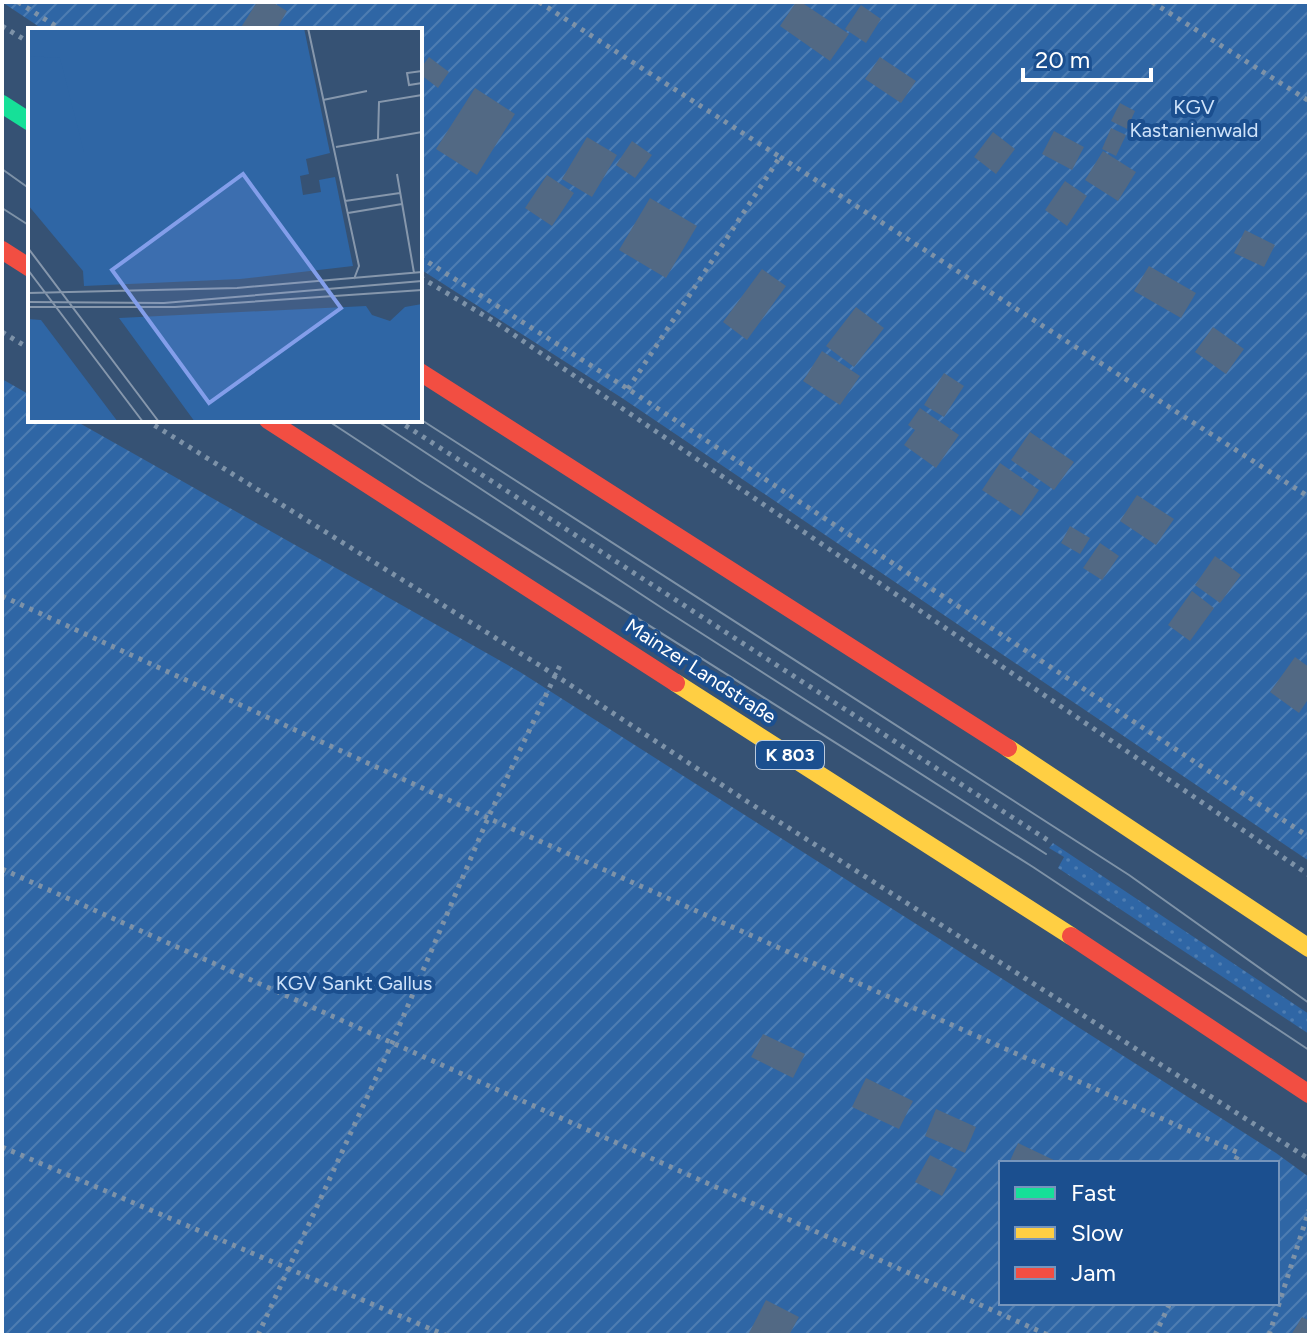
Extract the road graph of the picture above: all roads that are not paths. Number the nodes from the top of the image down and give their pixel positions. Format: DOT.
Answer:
graph roads {
  1 [pos="2,104"];
  2 [pos="28,121"];
  3 [pos="2,250"];
  4 [pos="28,267"];
  5 [pos="422,373"];
  6 [pos="271,422"];
  7 [pos="1309,948"];
  8 [pos="1309,1094"];
  1 -- 2 [label="main road"];
  3 -- 4 [label="main road"];
  5 -- 7 [label="main road"];
  6 -- 8 [label="main road, Mainzer Landstraße / K 803"];
}
